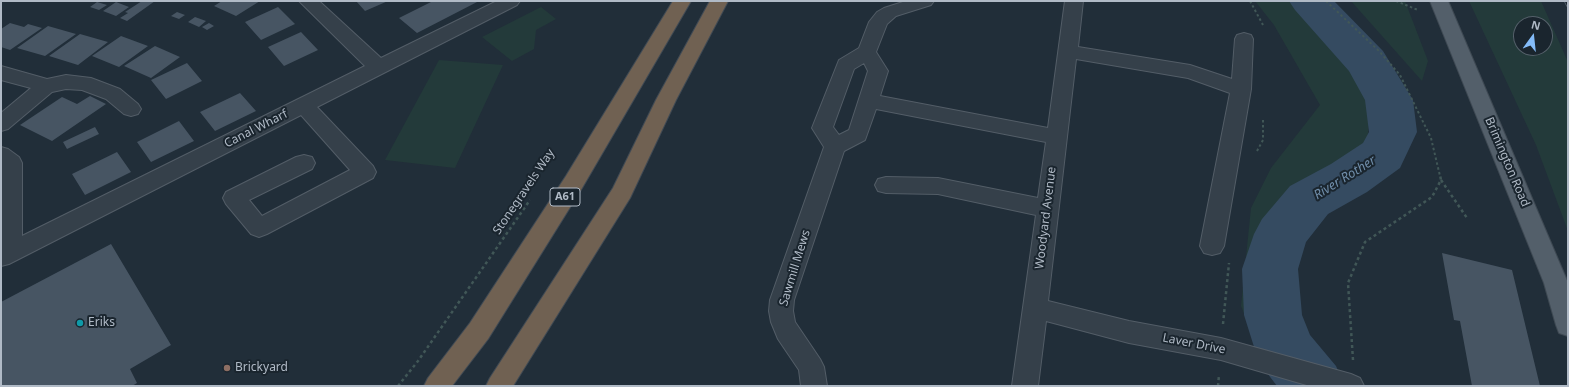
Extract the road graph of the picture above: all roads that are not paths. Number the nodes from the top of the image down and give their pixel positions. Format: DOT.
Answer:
graph roads {
  1 [pos="308,1"];
  2 [pos="511,1"];
  3 [pos="682,1"];
  4 [pos="719,1"];
  5 [pos="925,1"];
  6 [pos="1074,1"];
  7 [pos="1439,1"];
  8 [pos="883,6"];
  9 [pos="1244,39"];
  10 [pos="1067,51"];
  11 [pos="867,52"];
  12 [pos="379,68"];
  13 [pos="1,72"];
  14 [pos="46,86"];
  15 [pos="1241,89"];
  16 [pos="869,101"];
  17 [pos="304,105"];
  18 [pos="131,109"];
  19 [pos="1,124"];
  20 [pos="1056,138"];
  21 [pos="836,146"];
  22 [pos="1,155"];
  23 [pos="304,163"];
  24 [pos="886,185"];
  25 [pos="1047,209"];
  26 [pos="1212,246"];
  27 [pos="6,254"];
  28 [pos="1034,308"];
  29 [pos="1568,325"];
  30 [pos="1353,376"];
  31 [pos="437,386"];
  32 [pos="499,386"];
  33 [pos="814,386"];
  34 [pos="1025,386"];
  1 -- 12 [label="street"];
  2 -- 12 [label="street, Canal Wharf"];
  3 -- 31 [label="highway, A61"];
  4 -- 32 [label="highway"];
  5 -- 8 [label="street"];
  6 -- 10 [label="street, Woodyard Avenue"];
  7 -- 29 [label="main road, Brimington Road"];
  8 -- 11 [label="street"];
  9 -- 15 [label="street"];
  10 -- 15 [label="street"];
  10 -- 20 [label="street, Woodyard Avenue"];
  11 -- 16 [label="street"];
  11 -- 21 [label="street"];
  12 -- 17 [label="street, Canal Wharf"];
  13 -- 14 [label="street"];
  14 -- 18 [label="street"];
  14 -- 19 [label="street"];
  15 -- 26 [label="street"];
  16 -- 20 [label="street"];
  16 -- 21 [label="street"];
  17 -- 23 [label="street"];
  17 -- 27 [label="street, Canal Wharf"];
  20 -- 25 [label="street, Woodyard Avenue"];
  21 -- 33 [label="street, Sawmill Mews"];
  22 -- 27 [label="street"];
  24 -- 25 [label="street"];
  25 -- 28 [label="street, Woodyard Avenue"];
  28 -- 30 [label="street, Laver Drive"];
  28 -- 34 [label="street, Woodyard Avenue"];
}
